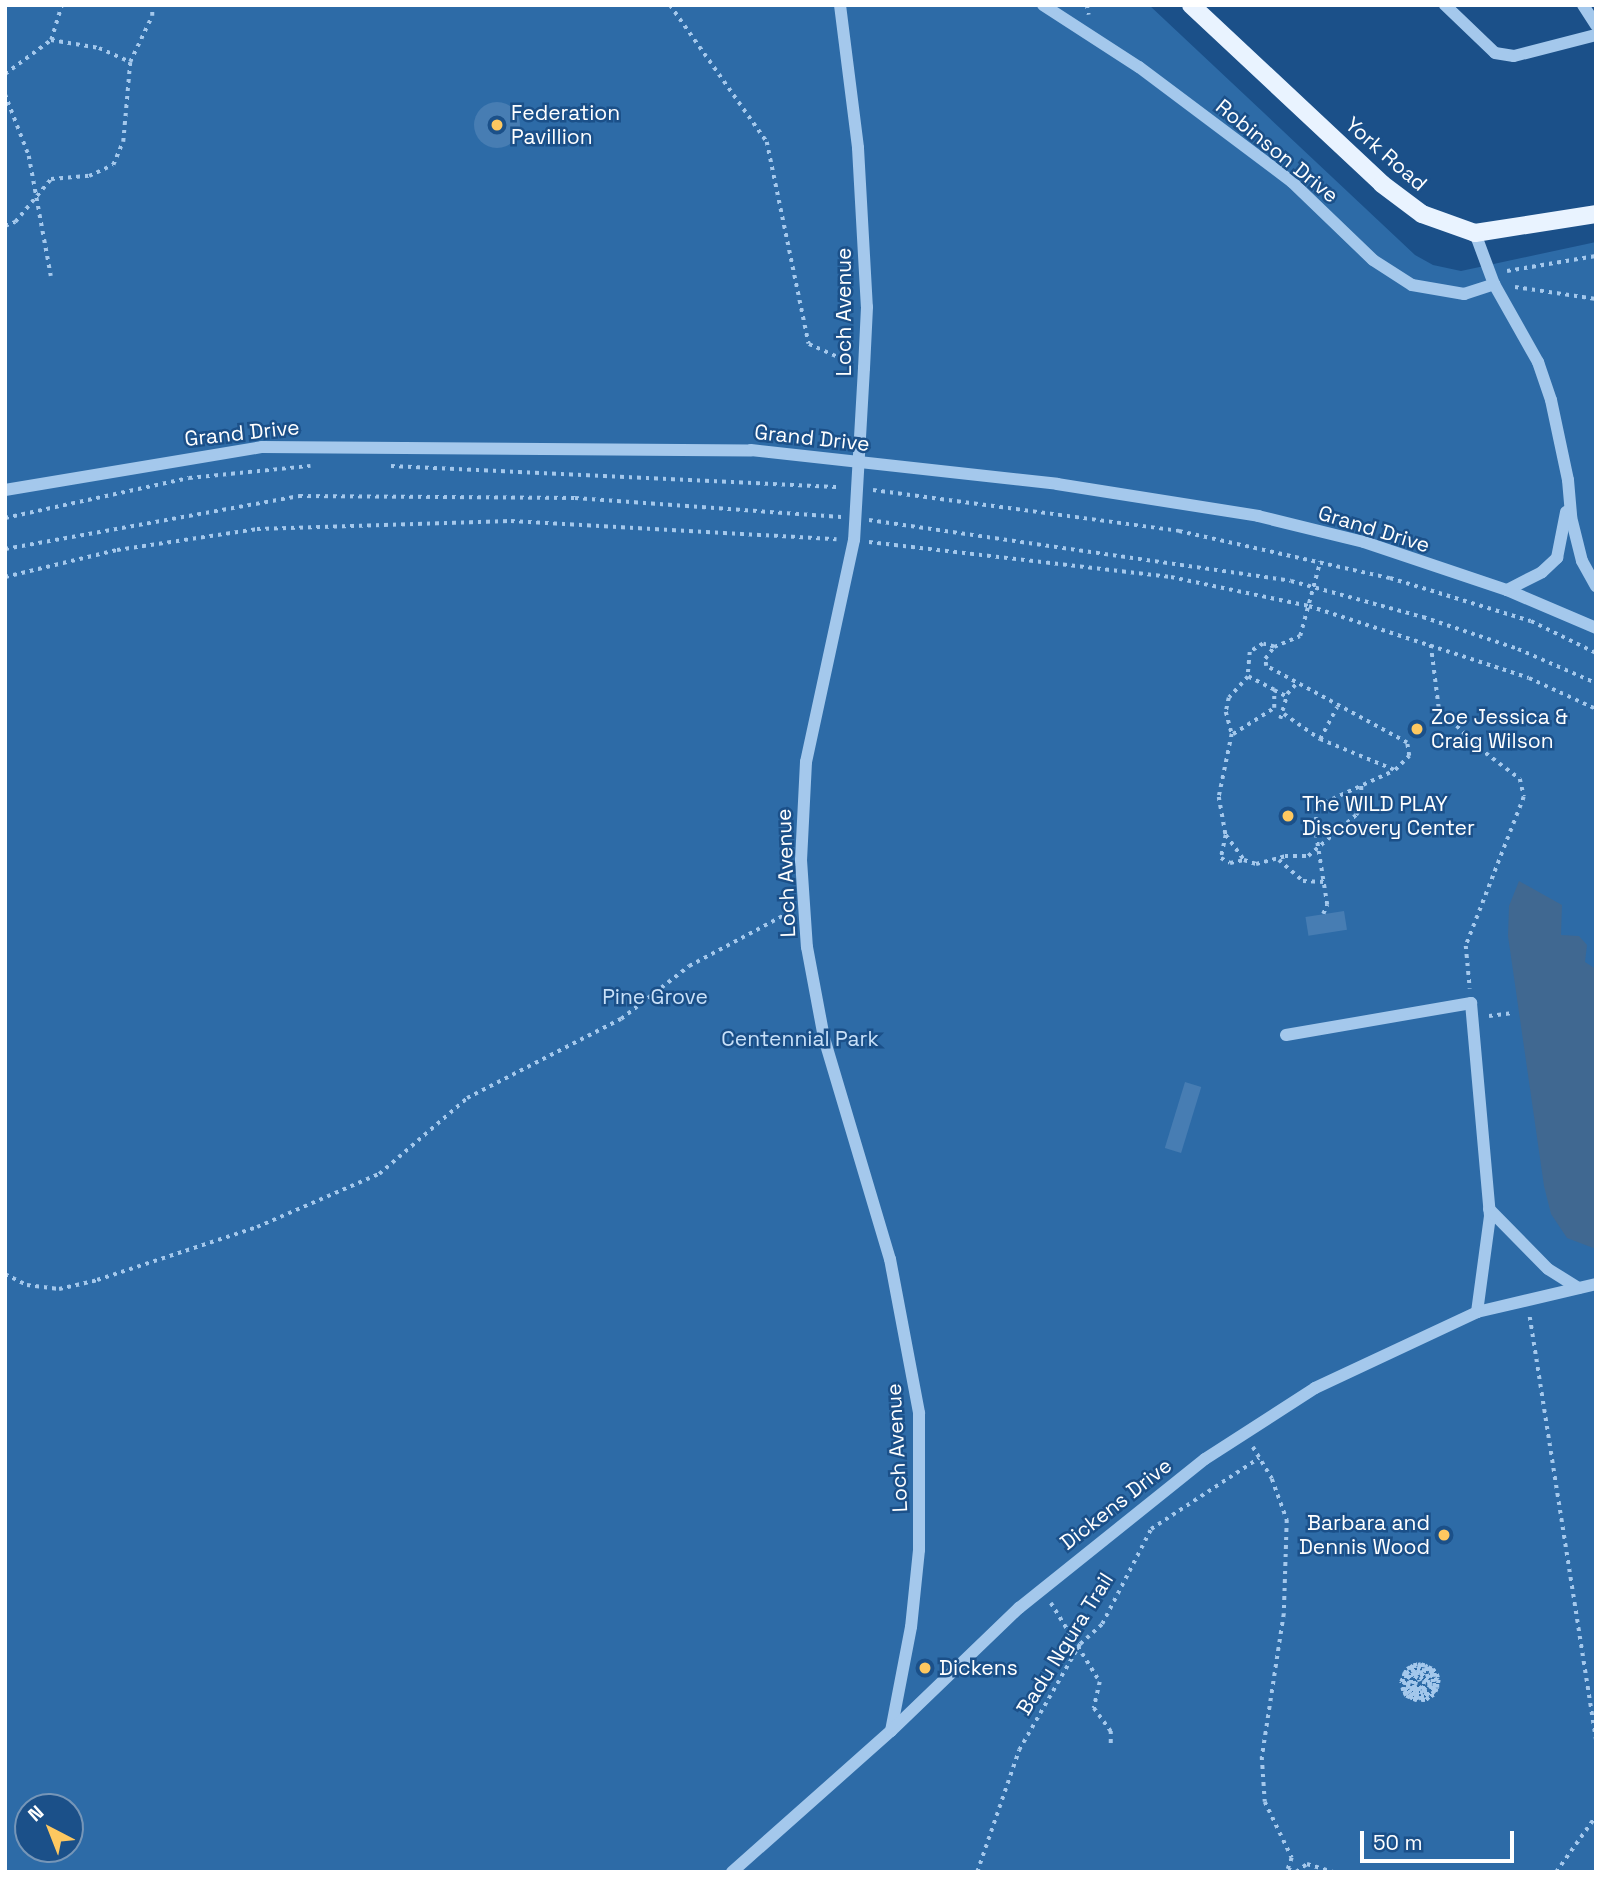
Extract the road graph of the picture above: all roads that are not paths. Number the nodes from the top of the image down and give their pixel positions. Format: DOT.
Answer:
graph roads {
  1 [pos="840,5"];
  2 [pos="1043,5"];
  3 [pos="1191,5"];
  4 [pos="1445,5"];
  5 [pos="1583,5"];
  6 [pos="1596,25"];
  7 [pos="1596,35"];
  8 [pos="1596,214"];
  9 [pos="1475,233"];
  10 [pos="1494,284"];
  11 [pos="860,461"];
  12 [pos="1568,480"];
  13 [pos="5,490"];
  14 [pos="1596,586"];
  15 [pos="1507,590"];
  16 [pos="1596,628"];
  17 [pos="1286,1035"];
  18 [pos="1489,1209"];
  19 [pos="1596,1284"];
  20 [pos="1578,1288"];
  21 [pos="1477,1312"];
  22 [pos="891,1731"];
  23 [pos="732,1872"];
  1 -- 11 [label="street, Loch Avenue"];
  2 -- 10 [label="street, Robinson Drive"];
  3 -- 9 [label="main road, York Road"];
  4 -- 7 [label="street"];
  5 -- 6 [label="street"];
  8 -- 9 [label="main road, York Road"];
  9 -- 10 [label="street"];
  10 -- 12 [label="street"];
  11 -- 13 [label="street, Grand Drive"];
  11 -- 15 [label="street, Grand Drive"];
  11 -- 22 [label="street, Loch Avenue"];
  12 -- 14 [label="street"];
  12 -- 15 [label="street"];
  15 -- 16 [label="street, Grand Drive"];
  17 -- 18 [label="street"];
  18 -- 20 [label="street"];
  18 -- 21 [label="street"];
  19 -- 20 [label="street, Dickens Drive"];
  20 -- 21 [label="street, Dickens Drive"];
  21 -- 22 [label="street, Dickens Drive"];
  22 -- 23 [label="street, Dickens Drive"];
}
